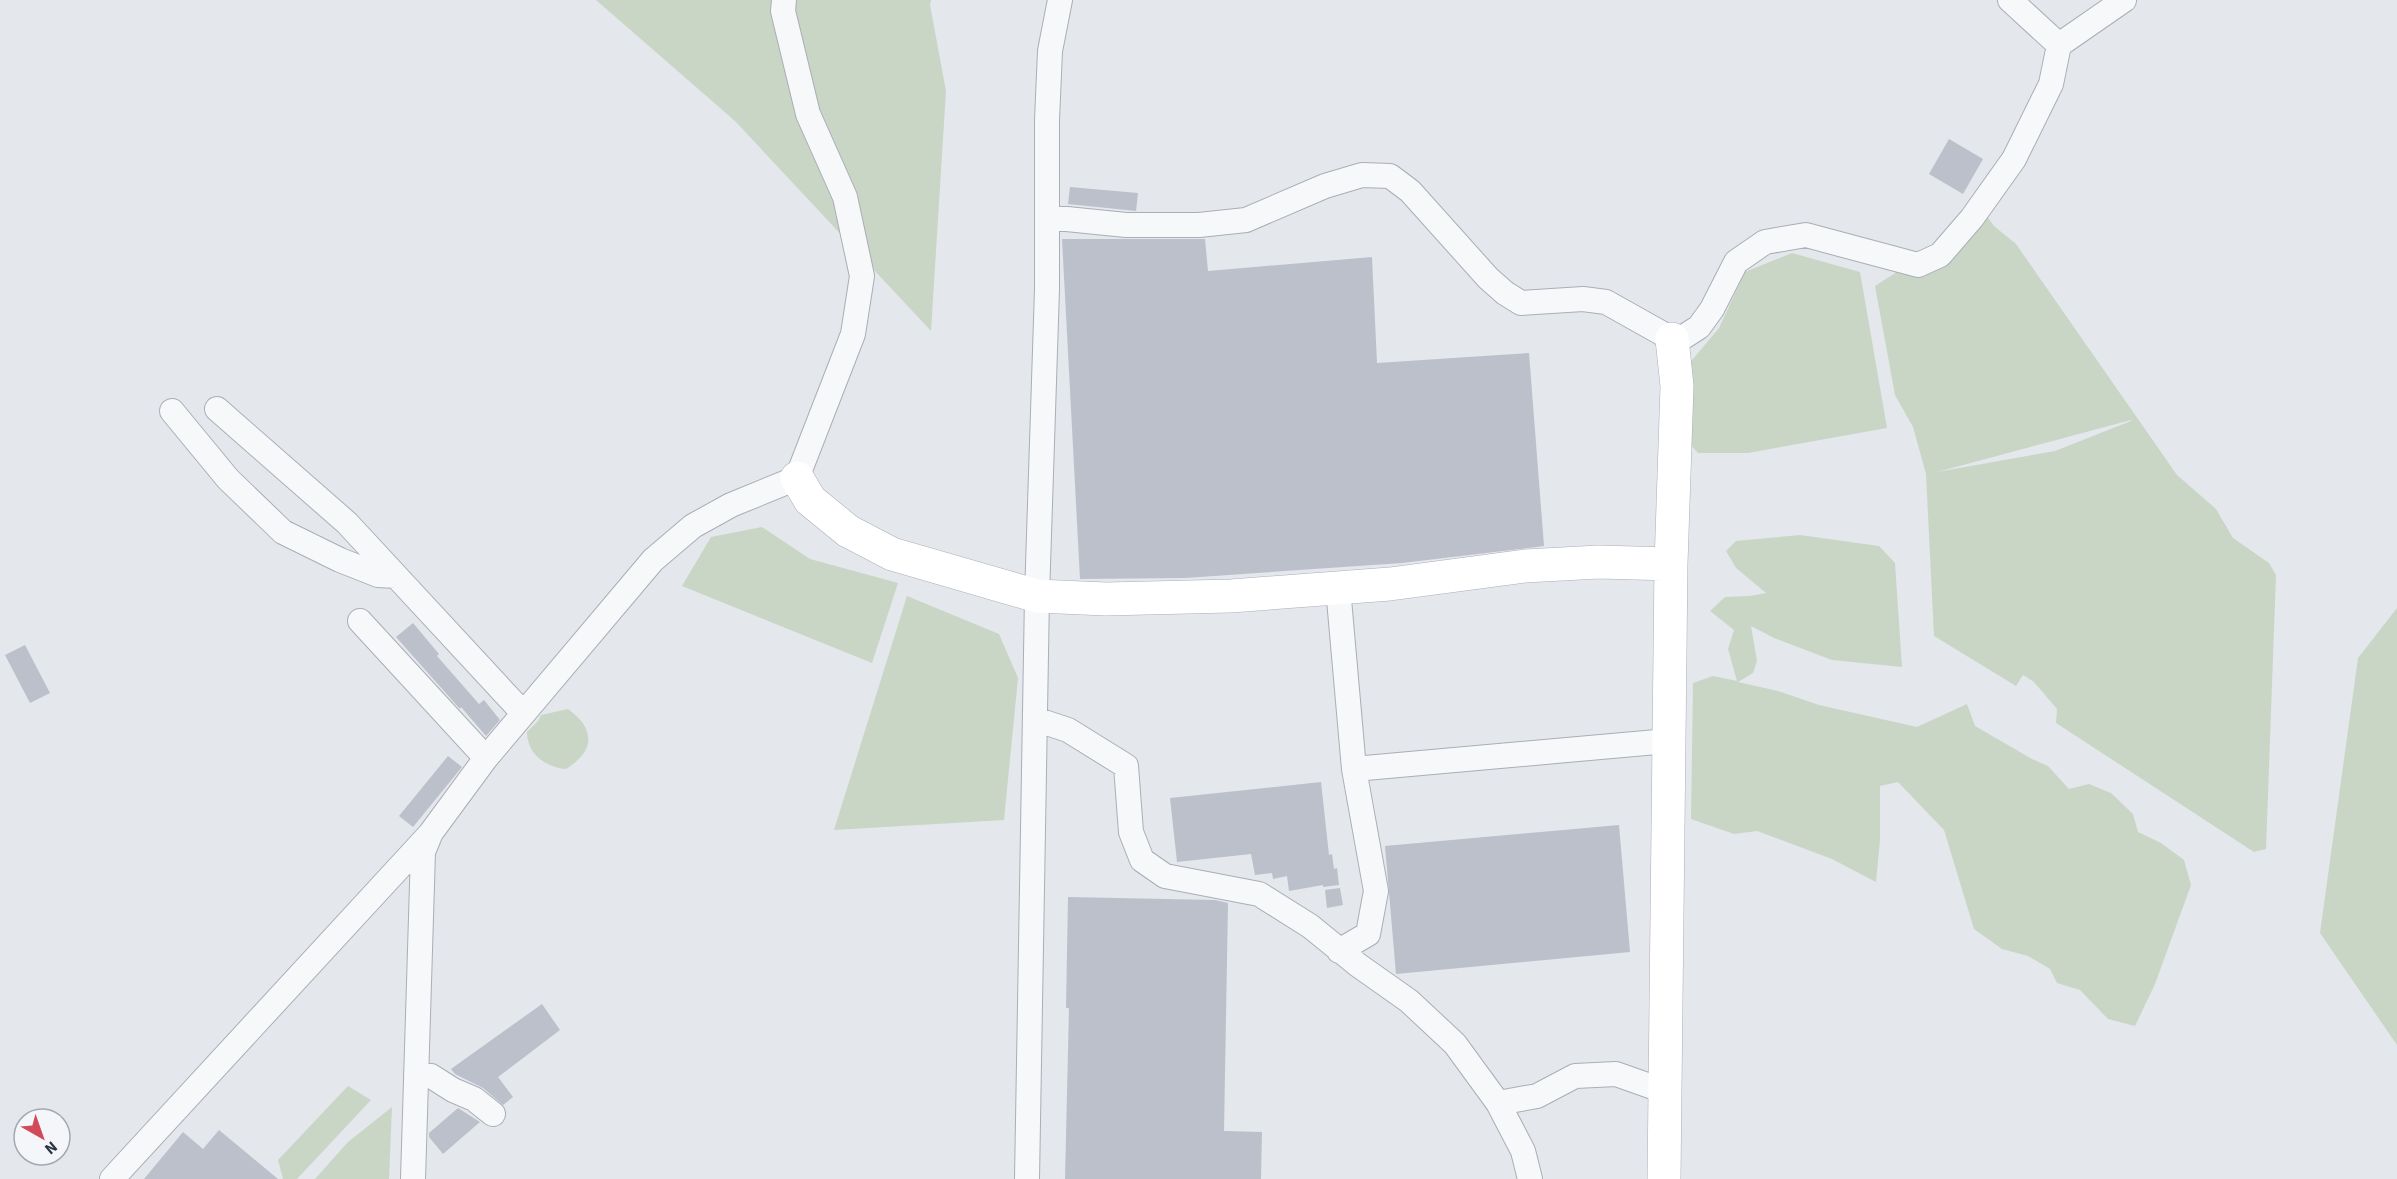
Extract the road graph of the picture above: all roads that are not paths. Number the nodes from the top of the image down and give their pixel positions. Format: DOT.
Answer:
graph roads {
  1 [pos="784,0"];
  2 [pos="1060,0"];
  3 [pos="2010,0"];
  4 [pos="2124,0"];
  5 [pos="2059,45"];
  6 [pos="1047,217"];
  7 [pos="1672,339"];
  8 [pos="217,409"];
  9 [pos="172,411"];
  10 [pos="797,478"];
  11 [pos="1671,564"];
  12 [pos="396,576"];
  13 [pos="1338,588"];
  14 [pos="1037,596"];
  15 [pos="360,621"];
  16 [pos="524,713"];
  17 [pos="1035,719"];
  18 [pos="1668,741"];
  19 [pos="486,758"];
  20 [pos="1354,769"];
  21 [pos="430,834"];
  22 [pos="1340,951"];
  23 [pos="416,1074"];
  24 [pos="1664,1090"];
  25 [pos="1498,1103"];
  26 [pos="493,1114"];
  27 [pos="112,1179"];
  28 [pos="413,1179"];
  29 [pos="1027,1179"];
  30 [pos="1530,1179"];
  31 [pos="1664,1179"];
  1 -- 10 [label="street"];
  2 -- 6 [label="street"];
  3 -- 5 [label="street"];
  4 -- 5 [label="street"];
  5 -- 7 [label="street"];
  6 -- 7 [label="street"];
  6 -- 14 [label="street"];
  7 -- 11 [label="street"];
  8 -- 12 [label="street"];
  9 -- 12 [label="street"];
  10 -- 14 [label="street"];
  10 -- 16 [label="street"];
  11 -- 13 [label="street"];
  11 -- 18 [label="street"];
  12 -- 16 [label="street"];
  13 -- 14 [label="street"];
  13 -- 20 [label="street"];
  14 -- 17 [label="street"];
  15 -- 19 [label="street"];
  16 -- 19 [label="street"];
  17 -- 22 [label="street"];
  17 -- 29 [label="street"];
  18 -- 20 [label="street"];
  18 -- 24 [label="street"];
  19 -- 21 [label="street"];
  20 -- 22 [label="street"];
  21 -- 23 [label="street"];
  21 -- 27 [label="street"];
  22 -- 25 [label="street"];
  23 -- 26 [label="street"];
  23 -- 28 [label="street"];
  24 -- 25 [label="street"];
  24 -- 31 [label="street"];
  25 -- 30 [label="street"];
}
